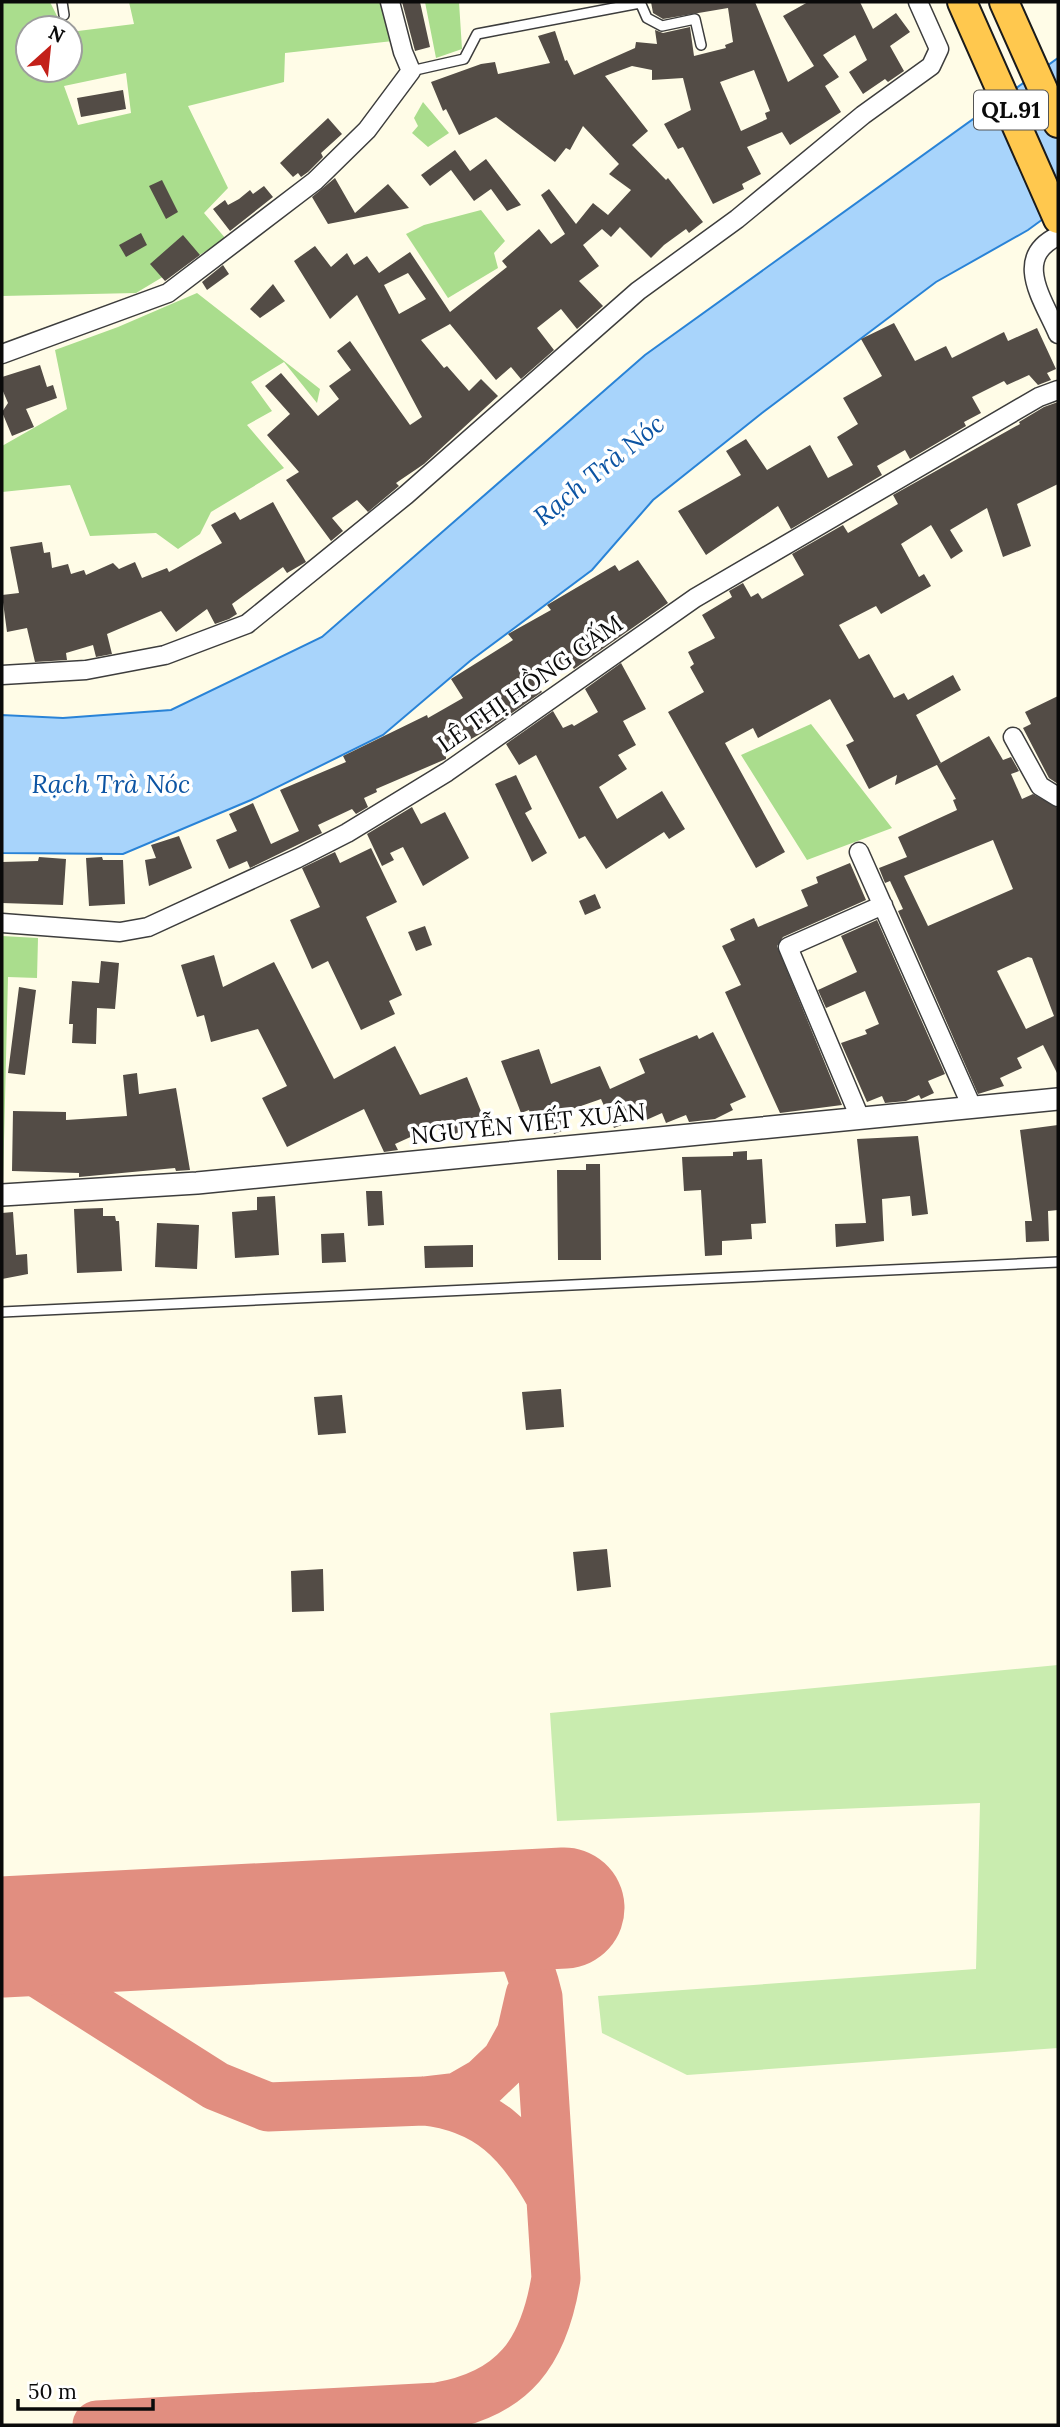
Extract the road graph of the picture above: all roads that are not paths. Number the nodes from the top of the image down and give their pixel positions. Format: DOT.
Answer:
graph roads {
  1 [pos="390,2"];
  2 [pos="640,2"];
  3 [pos="918,2"];
  4 [pos="962,2"];
  5 [pos="1004,2"];
  6 [pos="701,45"];
  7 [pos="411,71"];
  8 [pos="1058,123"];
  9 [pos="1058,219"];
  10 [pos="1058,236"];
  11 [pos="1058,334"];
  12 [pos="2,354"];
  13 [pos="1058,390"];
  14 [pos="2,675"];
  15 [pos="1013,737"];
  16 [pos="1058,797"];
  17 [pos="859,852"];
  18 [pos="883,905"];
  19 [pos="2,923"];
  20 [pos="1058,1099"];
  21 [pos="972,1107"];
  22 [pos="860,1118"];
  23 [pos="2,1195"];
  24 [pos="1058,1262"];
  25 [pos="2,1312"];
  1 -- 7 [label="street"];
  2 -- 6 [label="lane"];
  2 -- 7 [label="lane"];
  3 -- 14 [label="street"];
  4 -- 9 [label="highway, QL.91"];
  5 -- 8 [label="highway, QL.91"];
  7 -- 12 [label="street"];
  10 -- 11 [label="street"];
  13 -- 19 [label="street, LÊ THỊ HỒNG GẤM"];
  15 -- 16 [label="street"];
  17 -- 18 [label="street"];
  18 -- 21 [label="street"];
  18 -- 22 [label="street"];
  20 -- 21 [label="street, NGUYỄN VIẾT XUÂN"];
  21 -- 22 [label="street, NGUYỄN VIẾT XUÂN"];
  22 -- 23 [label="street, NGUYỄN VIẾT XUÂN"];
  24 -- 25 [label="lane"];
}
